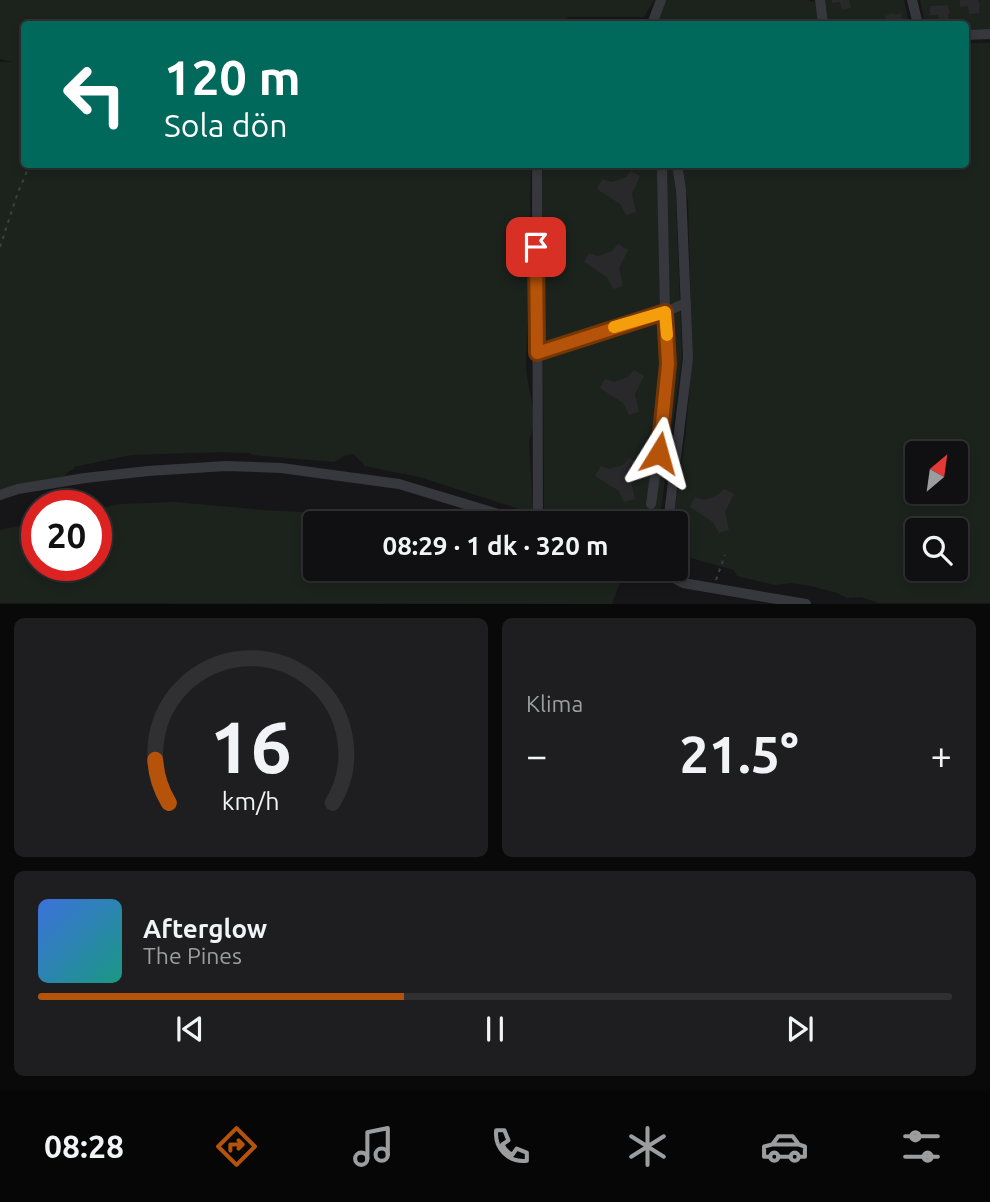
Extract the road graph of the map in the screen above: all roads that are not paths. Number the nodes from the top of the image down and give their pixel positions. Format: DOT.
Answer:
graph roads {
  1 [pos="661,0"];
  2 [pos="820,0"];
  3 [pos="912,0"];
  4 [pos="653,21"];
  5 [pos="823,21"];
  6 [pos="917,21"];
  7 [pos="990,34"];
  8 [pos="969,35"];
  9 [pos="537,168"];
  10 [pos="678,168"];
  11 [pos="662,171"];
  12 [pos="685,303"];
  13 [pos="665,312"];
  14 [pos="537,353"];
  15 [pos="0,495"];
  16 [pos="651,504"];
  17 [pos="488,511"];
  18 [pos="538,511"];
  19 [pos="670,511"];
  20 [pos="680,581"];
  21 [pos="806,604"];
  1 -- 4 [label="street"];
  2 -- 5 [label="street"];
  3 -- 6 [label="street"];
  7 -- 8 [label="street"];
  9 -- 14 [label="street"];
  10 -- 12 [label="street"];
  11 -- 13 [label="street"];
  12 -- 13 [label="street"];
  12 -- 19 [label="street"];
  13 -- 14 [label="street"];
  13 -- 16 [label="street"];
  14 -- 18 [label="street"];
  15 -- 17 [label="street"];
  20 -- 21 [label="street"];
}
